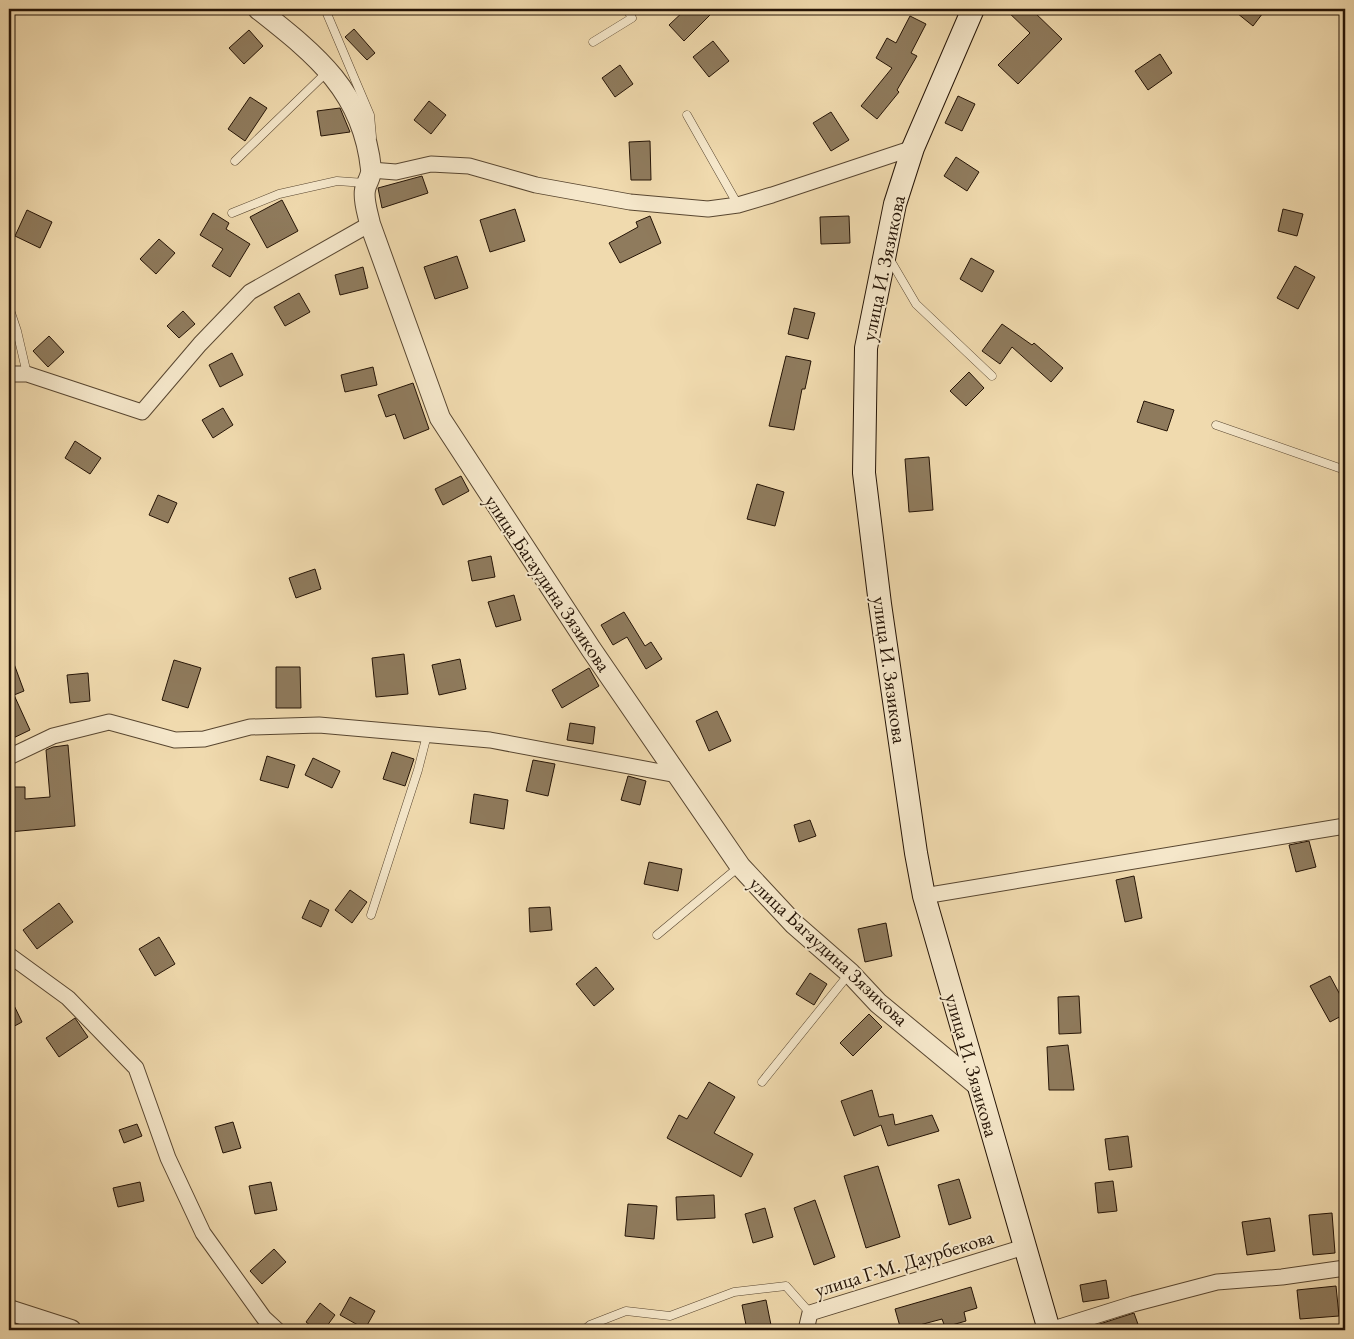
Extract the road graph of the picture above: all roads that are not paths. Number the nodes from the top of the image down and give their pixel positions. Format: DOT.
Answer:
graph roads {
  1 [pos="258,9"];
  2 [pos="325,9"];
  3 [pos="627,9"];
  4 [pos="973,9"];
  5 [pos="593,42"];
  6 [pos="329,70"];
  7 [pos="687,115"];
  8 [pos="913,148"];
  9 [pos="235,161"];
  10 [pos="369,169"];
  11 [pos="738,205"];
  12 [pos="232,213"];
  13 [pos="370,224"];
  14 [pos="885,252"];
  15 [pos="9,307"];
  16 [pos="9,374"];
  17 [pos="27,374"];
  18 [pos="992,376"];
  19 [pos="1216,425"];
  20 [pos="1345,470"];
  21 [pos="427,735"];
  22 [pos="9,757"];
  23 [pos="677,775"];
  24 [pos="1345,826"];
  25 [pos="740,866"];
  26 [pos="924,896"];
  27 [pos="371,915"];
  28 [pos="657,935"];
  29 [pos="9,955"];
  30 [pos="850,973"];
  31 [pos="762,1082"];
  32 [pos="976,1084"];
  33 [pos="1026,1246"];
  34 [pos="1345,1268"];
  35 [pos="9,1310"];
  36 [pos="810,1313"];
  37 [pos="71,1330"];
  38 [pos="277,1330"];
  39 [pos="584,1330"];
  40 [pos="806,1330"];
  41 [pos="1049,1330"];
  1 -- 6 [label="street, улица Багаудина Зязикова"];
  2 -- 10 [label="lane"];
  3 -- 5 [label="lane"];
  4 -- 8 [label="main road, улица И. Зязикова"];
  6 -- 9 [label="lane"];
  6 -- 10 [label="street, улица Багаудина Зязикова"];
  7 -- 11 [label="lane"];
  8 -- 11 [label="street"];
  8 -- 14 [label="main road, улица И. Зязикова"];
  10 -- 11 [label="street"];
  10 -- 12 [label="lane"];
  10 -- 13 [label="street, улица Багаудина Зязикова"];
  13 -- 17 [label="street"];
  13 -- 23 [label="street, улица Багаудина Зязикова"];
  14 -- 18 [label="lane"];
  14 -- 26 [label="main road, улица И. Зязикова"];
  15 -- 17 [label="lane"];
  16 -- 17 [label="street"];
  19 -- 20 [label="lane"];
  21 -- 22 [label="street"];
  21 -- 23 [label="street"];
  21 -- 27 [label="lane"];
  23 -- 25 [label="street, улица Багаудина Зязикова"];
  24 -- 26 [label="street"];
  25 -- 28 [label="lane"];
  25 -- 30 [label="street, улица Багаудина Зязикова"];
  26 -- 32 [label="main road, улица И. Зязикова"];
  29 -- 38 [label="street"];
  30 -- 31 [label="lane"];
  30 -- 32 [label="street, улица Багаудина Зязикова"];
  32 -- 33 [label="main road, улица И. Зязикова"];
  33 -- 36 [label="street, улица Г-М. Даурбекова"];
  33 -- 41 [label="main road, улица И. Зязикова"];
  34 -- 41 [label="street"];
  35 -- 37 [label="street"];
  36 -- 39 [label="lane"];
  36 -- 40 [label="street, улица Г-М. Даурбекова"];
}
